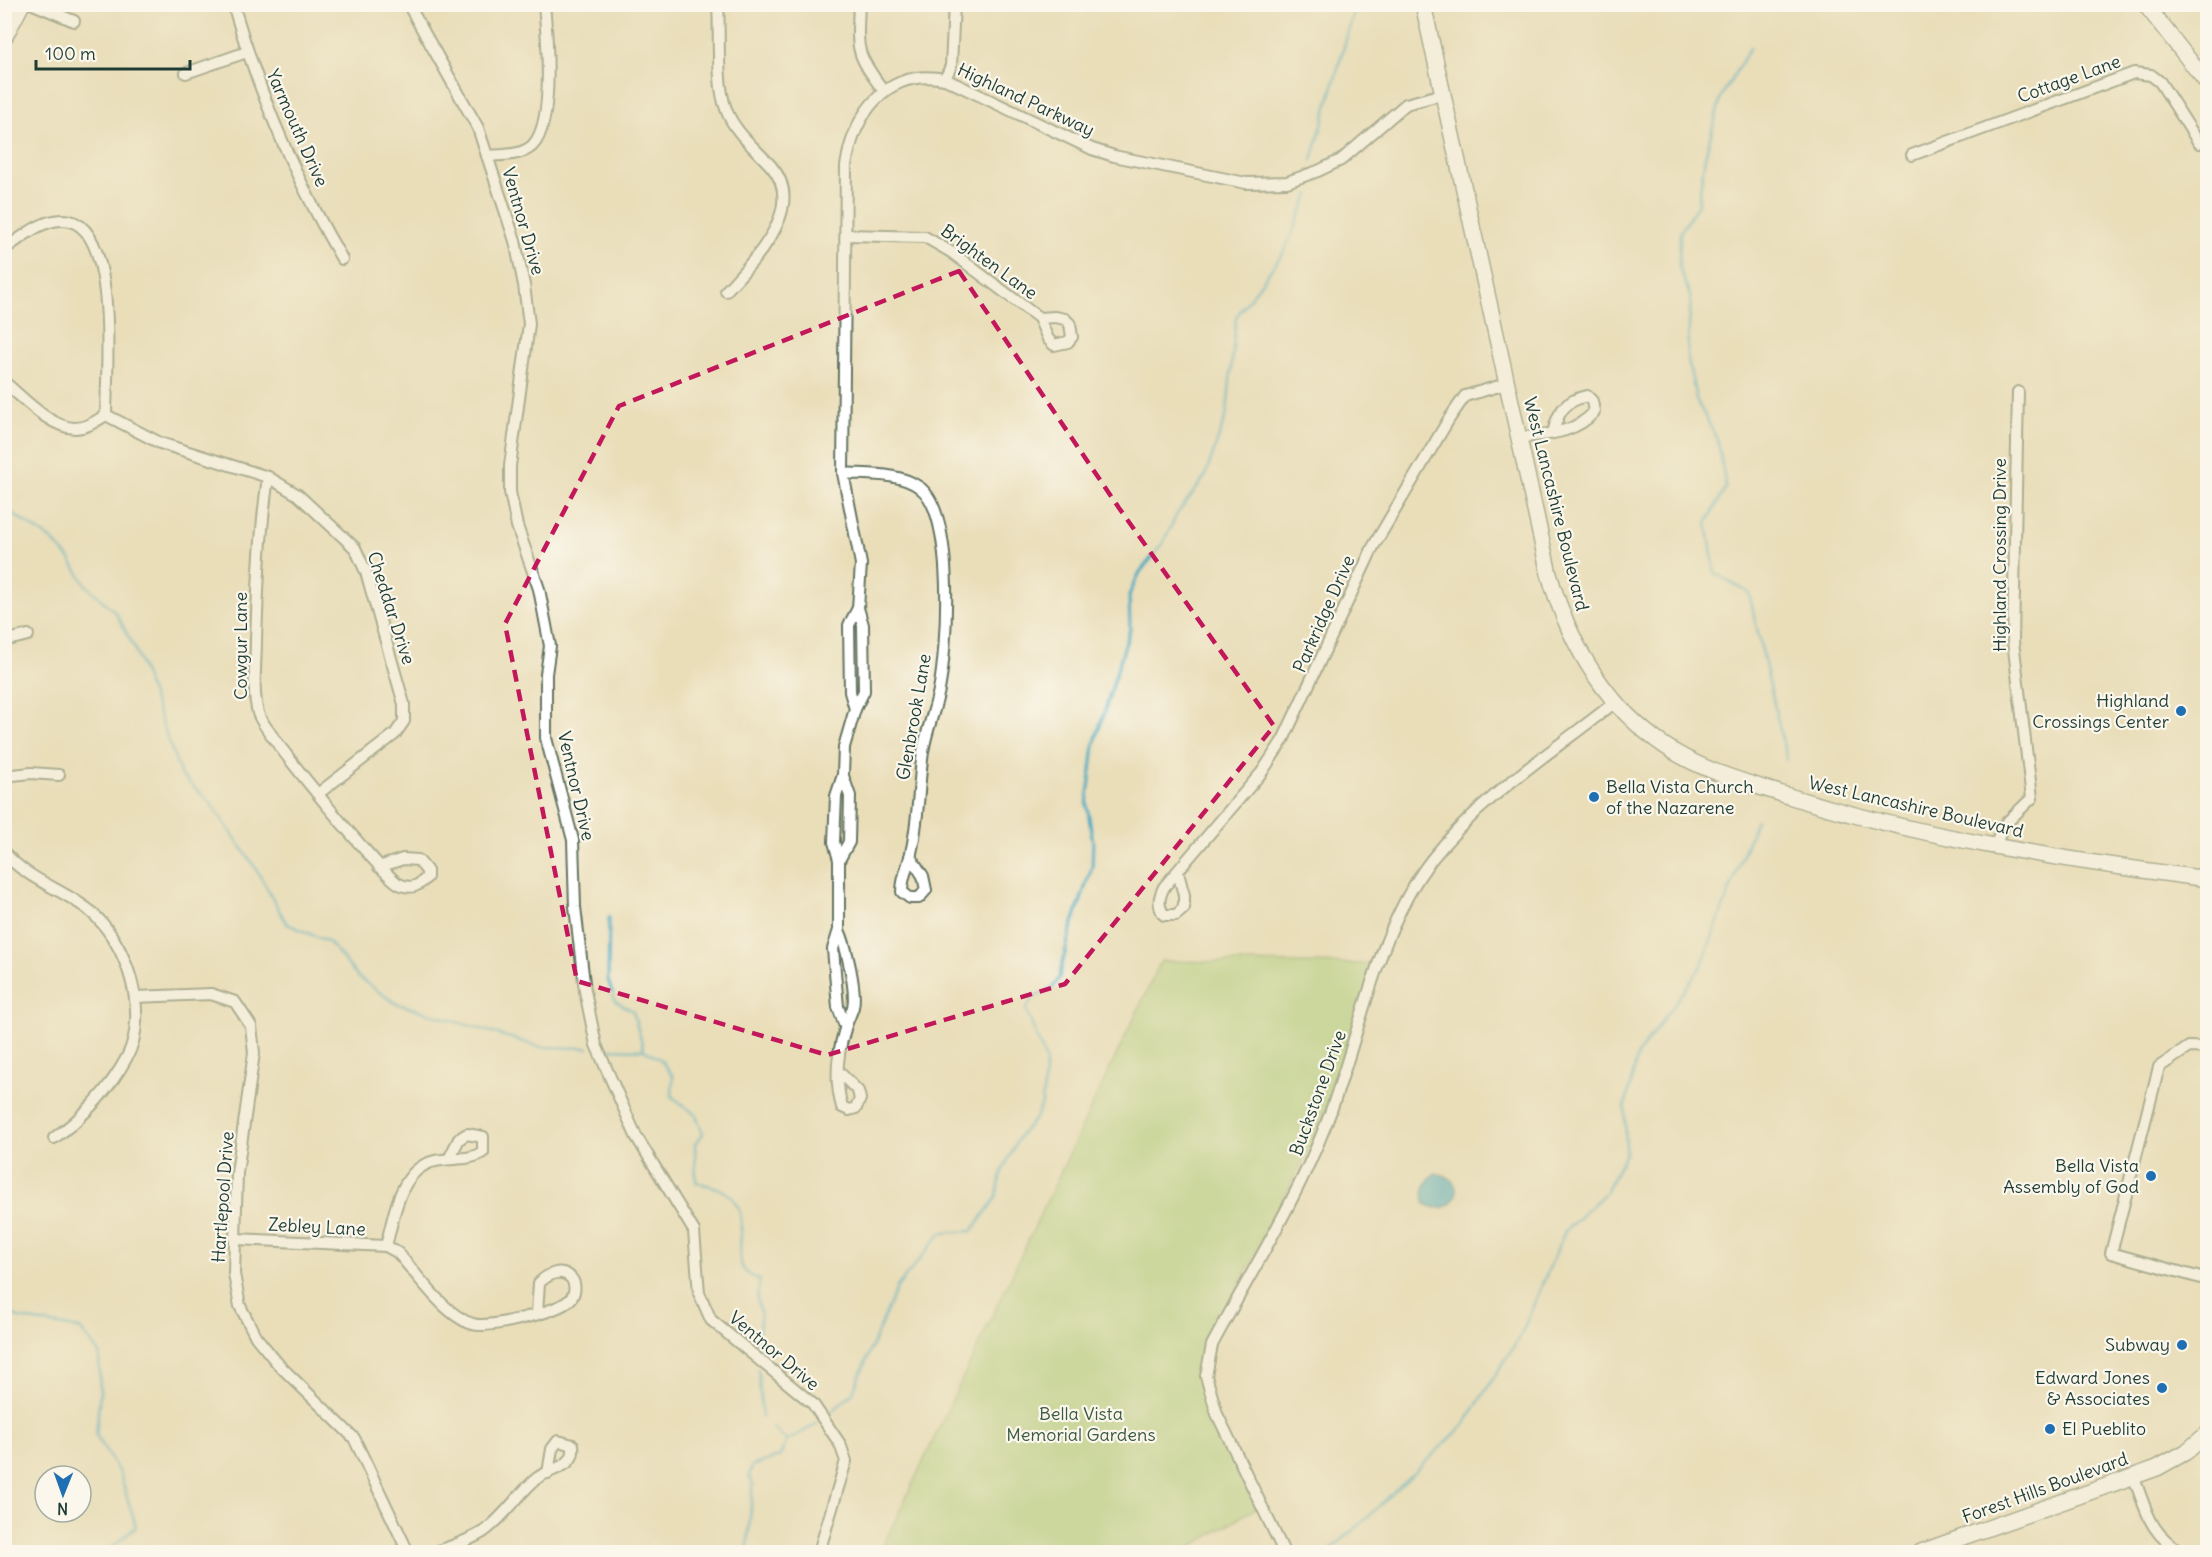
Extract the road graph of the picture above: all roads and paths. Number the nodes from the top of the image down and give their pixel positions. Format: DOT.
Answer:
graph roads {
  1 [pos="22,4"];
  2 [pos="33,4"];
  3 [pos="233,4"];
  4 [pos="408,4"];
  5 [pos="544,4"];
  6 [pos="718,4"];
  7 [pos="859,4"];
  8 [pos="954,4"];
  9 [pos="1423,4"];
  10 [pos="2145,4"];
  11 [pos="74,21"];
  12 [pos="4,38"];
  13 [pos="247,52"];
  14 [pos="186,73"];
  15 [pos="945,79"];
  16 [pos="2208,84"];
  17 [pos="883,90"];
  18 [pos="1443,94"];
  19 [pos="2208,139"];
  20 [pos="1912,155"];
  21 [pos="487,156"];
  22 [pos="847,235"];
  23 [pos="4,249"];
  24 [pos="342,259"];
  25 [pos="726,291"];
  26 [pos="1039,318"];
  27 [pos="4,382"];
  28 [pos="1506,384"];
  29 [pos="2018,392"];
  30 [pos="106,415"];
  31 [pos="1553,433"];
  32 [pos="1518,438"];
  33 [pos="843,473"];
  34 [pos="268,477"];
  35 [pos="28,635"];
  36 [pos="4,641"];
  37 [pos="1614,703"];
  38 [pos="59,775"];
  39 [pos="4,776"];
  40 [pos="319,793"];
  41 [pos="1995,847"];
  42 [pos="4,852"];
  43 [pos="910,856"];
  44 [pos="379,867"];
  45 [pos="1178,873"];
  46 [pos="2208,879"];
  47 [pos="135,997"];
  48 [pos="2208,1048"];
  49 [pos="838,1071"];
  50 [pos="54,1138"];
  51 [pos="449,1159"];
  52 [pos="235,1239"];
  53 [pos="386,1246"];
  54 [pos="2208,1280"];
  55 [pos="537,1313"];
  56 [pos="2208,1433"];
  57 [pos="548,1473"];
  58 [pos="2134,1478"];
  59 [pos="408,1552"];
  60 [pos="436,1552"];
  61 [pos="819,1552"];
  62 [pos="1284,1552"];
  63 [pos="1922,1552"];
  64 [pos="2183,1552"];
  1 -- 12 [label="main road"];
  2 -- 11 [label="street"];
  3 -- 13 [label="street, Yarmouth Drive"];
  4 -- 21 [label="street, Ventnor Drive"];
  5 -- 21 [label="street"];
  6 -- 25 [label="street"];
  7 -- 17 [label="street"];
  8 -- 15 [label="street"];
  9 -- 18 [label="main road, West Lancashire Boulevard"];
  10 -- 16 [label="main road"];
  13 -- 14 [label="street"];
  13 -- 24 [label="street, Yarmouth Drive"];
  15 -- 17 [label="street, Highland Parkway"];
  15 -- 18 [label="street, Highland Parkway"];
  17 -- 22 [label="street"];
  18 -- 28 [label="main road, West Lancashire Boulevard"];
  19 -- 20 [label="street, Cottage Lane"];
  21 -- 61 [label="street, Ventnor Drive"];
  22 -- 26 [label="street, Brighten Lane"];
  22 -- 33 [label="street"];
  23 -- 30 [label="street"];
  27 -- 30 [label="street"];
  28 -- 32 [label="main road, West Lancashire Boulevard"];
  28 -- 45 [label="street, Parkridge Drive"];
  29 -- 41 [label="street, Highland Crossing Drive"];
  30 -- 34 [label="street, Cheddar Drive"];
  31 -- 32 [label="street"];
  32 -- 37 [label="main road, West Lancashire Boulevard"];
  33 -- 43 [label="street, Glenbrook Lane"];
  33 -- 49 [label="street"];
  34 -- 40 [label="street, Cowgur Lane"];
  34 -- 40 [label="street, Cheddar Drive"];
  35 -- 36 [label="street"];
  37 -- 41 [label="main road, West Lancashire Boulevard"];
  37 -- 62 [label="street, Buckstone Drive"];
  38 -- 39 [label="street"];
  40 -- 44 [label="street"];
  41 -- 46 [label="main road, West Lancashire Boulevard"];
  42 -- 47 [label="street"];
  47 -- 50 [label="street"];
  47 -- 52 [label="street, Hartlepool Drive"];
  48 -- 54 [label="street"];
  51 -- 53 [label="street, Zebley Lane"];
  52 -- 53 [label="street, Zebley Lane"];
  52 -- 59 [label="street, Hartlepool Drive"];
  53 -- 55 [label="street"];
  56 -- 58 [label="main road, Forest Hills Boulevard"];
  57 -- 60 [label="street"];
  58 -- 63 [label="main road, Forest Hills Boulevard"];
  58 -- 64 [label="street"];
}
